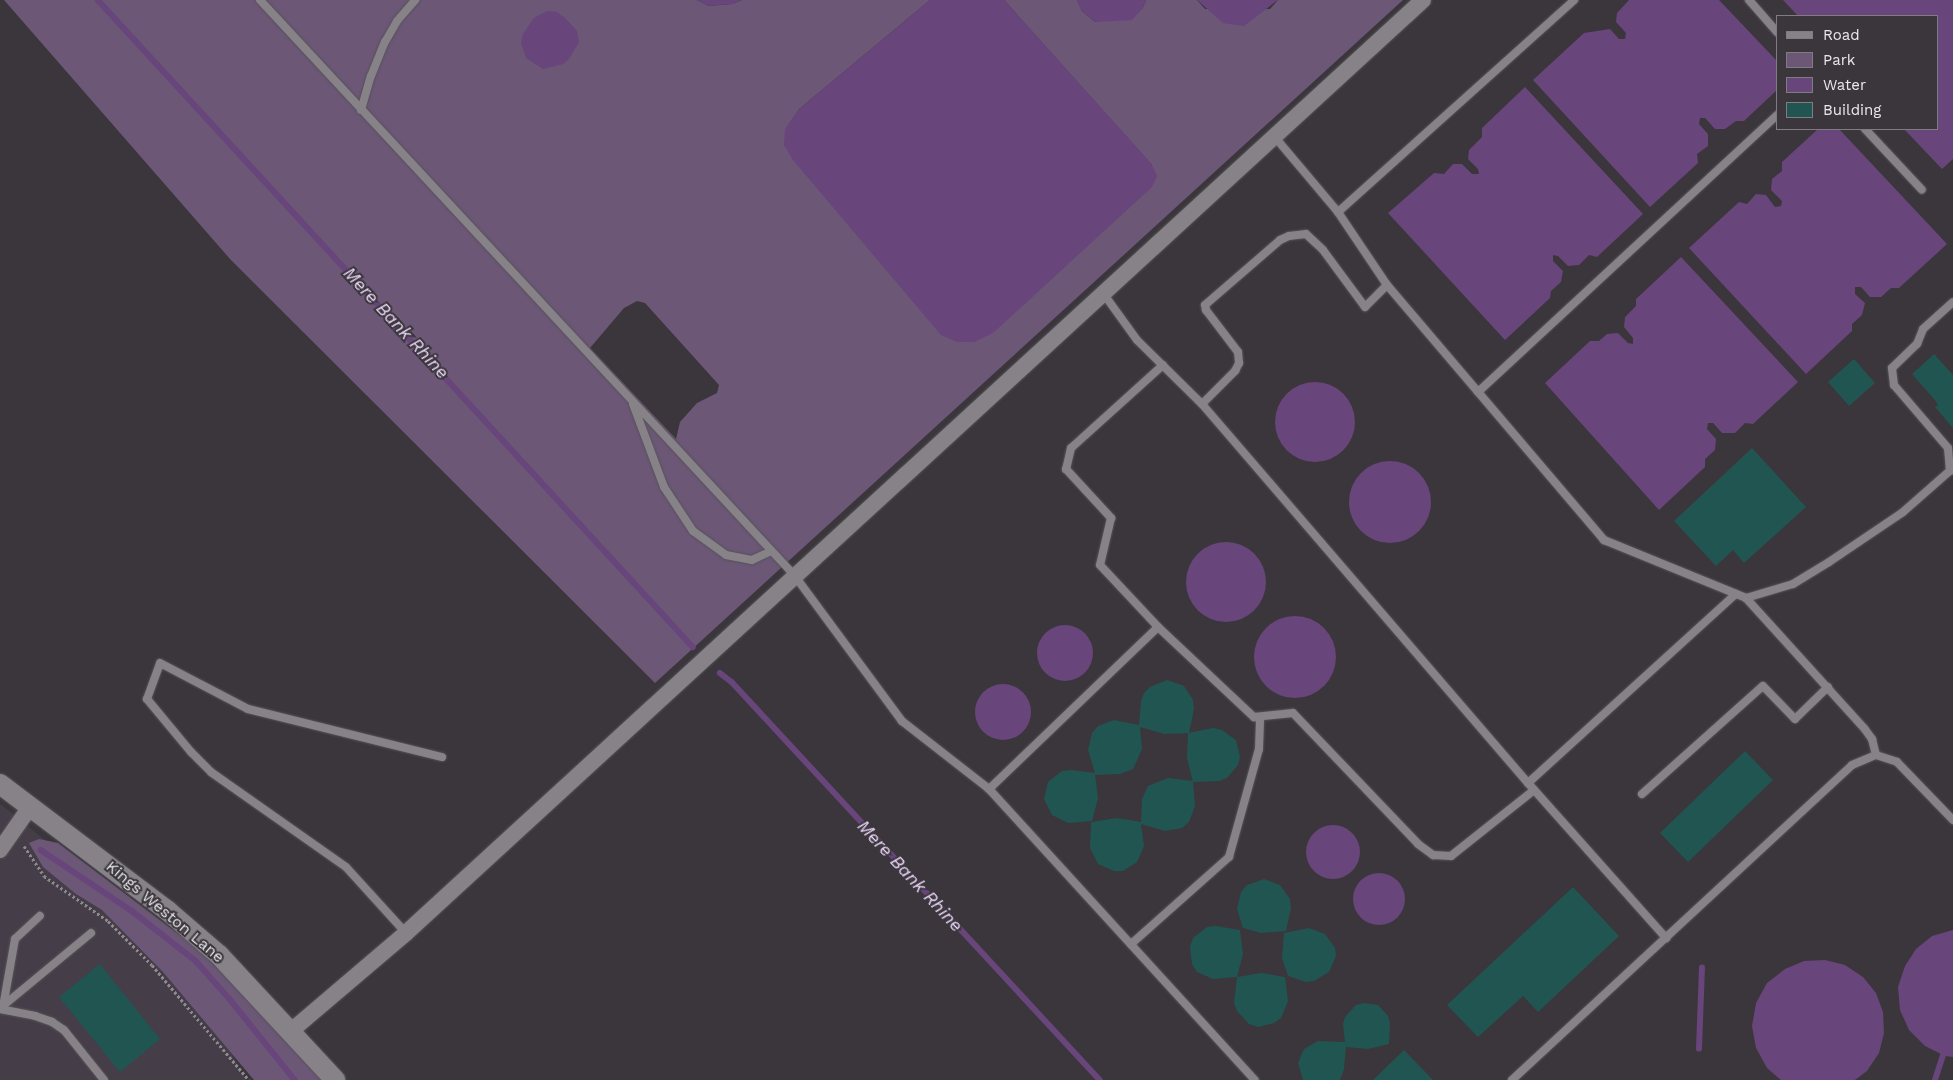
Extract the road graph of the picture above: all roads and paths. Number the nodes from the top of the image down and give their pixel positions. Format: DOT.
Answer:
graph roads {
  1 [pos="260,0"];
  2 [pos="415,0"];
  3 [pos="1423,0"];
  4 [pos="1574,0"];
  5 [pos="1749,0"];
  6 [pos="1776,31"];
  7 [pos="361,110"];
  8 [pos="1776,117"];
  9 [pos="1865,130"];
  10 [pos="1274,136"];
  11 [pos="1922,190"];
  12 [pos="1338,212"];
  13 [pos="1387,284"];
  14 [pos="1103,293"];
  15 [pos="1953,302"];
  16 [pos="1162,365"];
  17 [pos="1478,392"];
  18 [pos="632,401"];
  19 [pos="1202,404"];
  20 [pos="1952,469"];
  21 [pos="772,550"];
  22 [pos="795,576"];
  23 [pos="1736,594"];
  24 [pos="1746,598"];
  25 [pos="1158,627"];
  26 [pos="1828,687"];
  27 [pos="1260,717"];
  28 [pos="1876,755"];
  29 [pos="442,757"];
  30 [pos="1528,783"];
  31 [pos="0,784"];
  32 [pos="989,789"];
  33 [pos="1534,790"];
  34 [pos="1642,794"];
  35 [pos="30,807"];
  36 [pos="1953,820"];
  37 [pos="12,832"];
  38 [pos="0,850"];
  39 [pos="40,916"];
  40 [pos="91,933"];
  41 [pos="406,933"];
  42 [pos="1666,938"];
  43 [pos="1131,944"];
  44 [pos="3,987"];
  45 [pos="2,1008"];
  46 [pos="291,1030"];
  47 [pos="104,1080"];
  48 [pos="249,1080"];
  49 [pos="335,1080"];
  50 [pos="1255,1080"];
  51 [pos="1512,1080"];
  1 -- 7 [label="lane"];
  2 -- 7 [label="lane"];
  3 -- 10 [label="street"];
  4 -- 12 [label="lane"];
  5 -- 6 [label="lane"];
  7 -- 18 [label="lane"];
  8 -- 17 [label="lane"];
  9 -- 11 [label="lane"];
  10 -- 12 [label="lane"];
  10 -- 14 [label="street"];
  12 -- 13 [label="lane"];
  13 -- 17 [label="lane"];
  13 -- 19 [label="lane"];
  14 -- 16 [label="lane"];
  14 -- 22 [label="street"];
  15 -- 20 [label="lane"];
  16 -- 19 [label="lane"];
  16 -- 25 [label="lane"];
  17 -- 23 [label="lane"];
  18 -- 21 [label="lane"];
  18 -- 21 [label="lane"];
  19 -- 30 [label="lane"];
  20 -- 24 [label="lane"];
  21 -- 22 [label="lane"];
  22 -- 32 [label="lane"];
  22 -- 41 [label="street"];
  23 -- 24 [label="lane"];
  23 -- 30 [label="lane"];
  24 -- 26 [label="lane"];
  25 -- 27 [label="lane"];
  25 -- 32 [label="lane"];
  26 -- 28 [label="lane"];
  26 -- 34 [label="lane"];
  27 -- 33 [label="lane"];
  27 -- 43 [label="lane"];
  28 -- 36 [label="lane"];
  28 -- 42 [label="lane"];
  29 -- 41 [label="lane"];
  30 -- 33 [label="lane"];
  31 -- 35 [label="street, Kings Weston Lane"];
  32 -- 43 [label="lane"];
  33 -- 42 [label="lane"];
  35 -- 37 [label="street"];
  35 -- 46 [label="street, Kings Weston Lane"];
  37 -- 38 [label="street"];
  37 -- 48 [label="path"];
  39 -- 44 [label="lane"];
  40 -- 45 [label="lane"];
  41 -- 46 [label="street"];
  42 -- 51 [label="lane"];
  43 -- 50 [label="lane"];
  44 -- 45 [label="lane"];
  45 -- 47 [label="lane"];
  46 -- 49 [label="street, Kings Weston Lane"];
}
